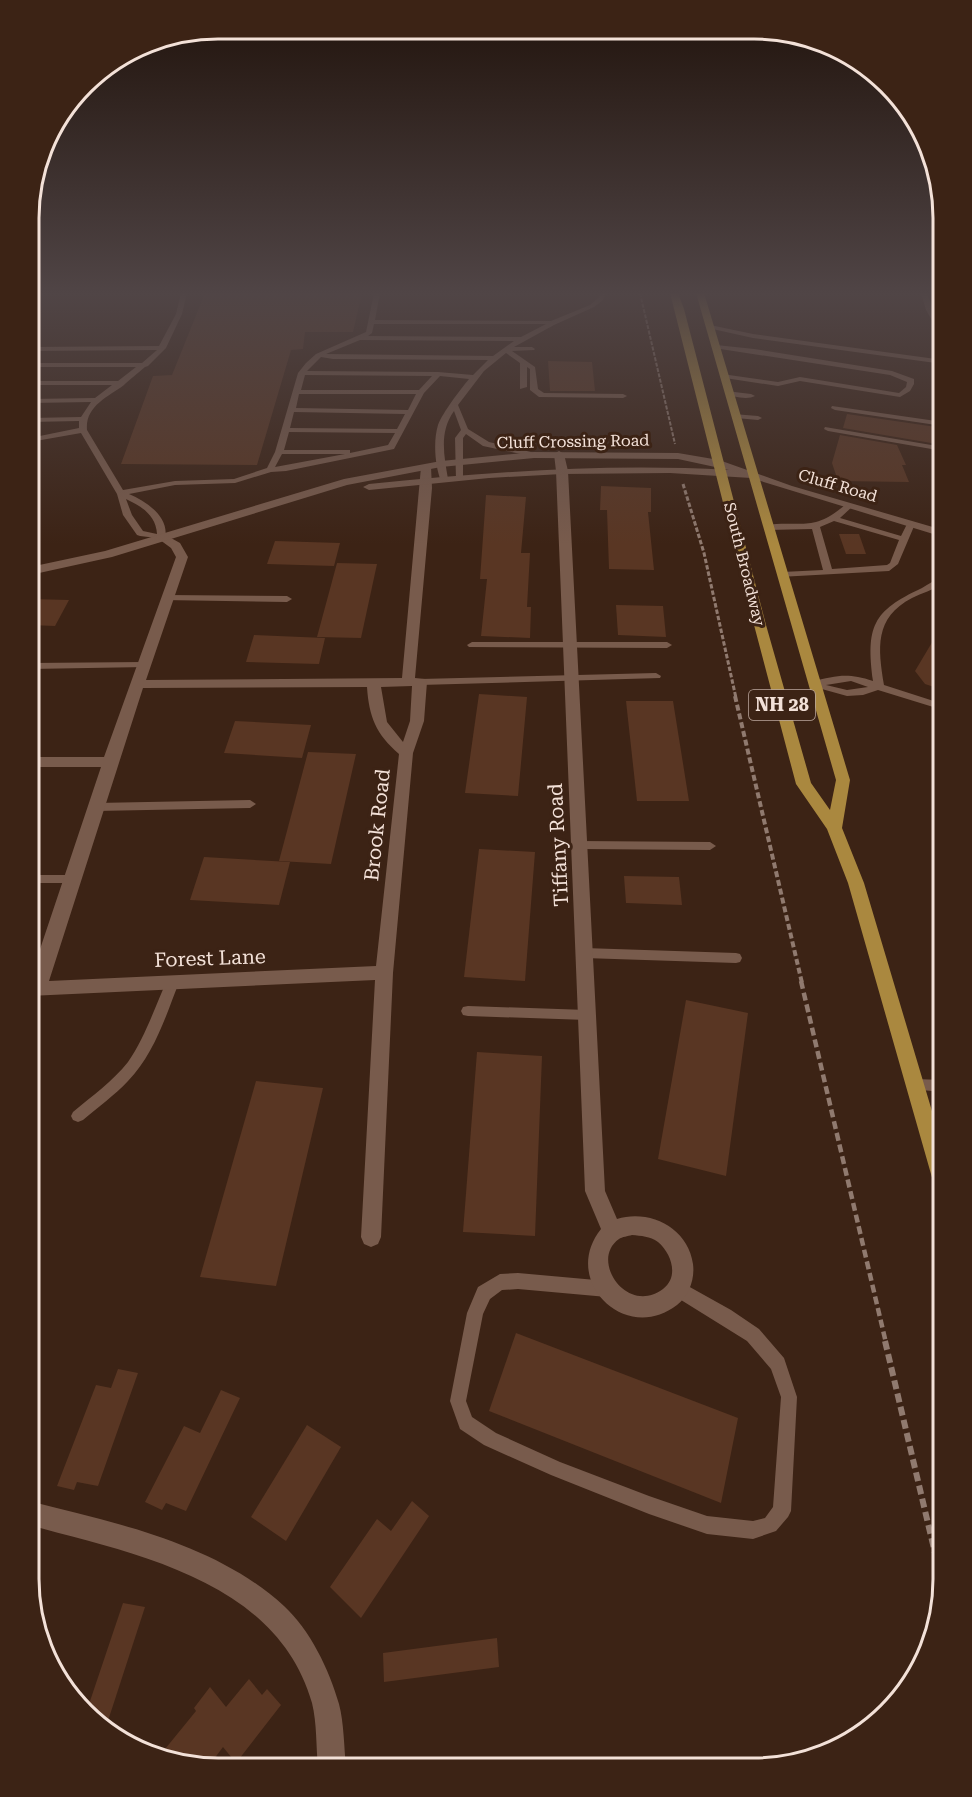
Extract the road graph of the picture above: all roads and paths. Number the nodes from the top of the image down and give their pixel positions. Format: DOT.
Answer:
graph roads {
  1 [pos="725,376"];
  2 [pos="129,377"];
  3 [pos="301,377"];
  4 [pos="435,377"];
  5 [pos="474,377"];
  6 [pos="523,377"];
  7 [pos="533,377"];
  8 [pos="660,377"];
  9 [pos="697,377"];
  10 [pos="731,377"];
  11 [pos="903,377"];
  12 [pos="122,382"];
  13 [pos="39,383"];
  14 [pos="523,387"];
  15 [pos="297,392"];
  16 [pos="421,392"];
  17 [pos="729,393"];
  18 [pos="623,396"];
  19 [pos="751,396"];
  20 [pos="97,400"];
  21 [pos="39,401"];
  22 [pos="455,405"];
  23 [pos="835,408"];
  24 [pos="291,410"];
  25 [pos="409,412"];
  26 [pos="736,416"];
  27 [pos="758,418"];
  28 [pos="83,419"];
  29 [pos="39,420"];
  30 [pos="933,422"];
  31 [pos="83,429"];
  32 [pos="828,429"];
  33 [pos="284,430"];
  34 [pos="465,430"];
  35 [pos="401,431"];
  36 [pos="39,438"];
  37 [pos="933,447"];
  38 [pos="279,452"];
  39 [pos="375,452"];
  40 [pos="532,455"];
  41 [pos="678,456"];
  42 [pos="458,462"];
  43 [pos="561,462"];
  44 [pos="441,465"];
  45 [pos="426,467"];
  46 [pos="721,468"];
  47 [pos="270,470"];
  48 [pos="680,471"];
  49 [pos="752,475"];
  50 [pos="459,478"];
  51 [pos="444,479"];
  52 [pos="426,481"];
  53 [pos="324,490"];
  54 [pos="121,494"];
  55 [pos="849,506"];
  56 [pos="835,519"];
  57 [pos="911,524"];
  58 [pos="768,527"];
  59 [pos="816,527"];
  60 [pos="933,531"];
  61 [pos="162,537"];
  62 [pos="904,539"];
  63 [pos="39,569"];
  64 [pos="828,572"];
  65 [pos="782,575"];
  66 [pos="933,586"];
  67 [pos="166,598"];
  68 [pos="287,599"];
  69 [pos="472,645"];
  70 [pos="570,645"];
  71 [pos="667,645"];
  72 [pos="144,665"];
  73 [pos="39,666"];
  74 [pos="656,676"];
  75 [pos="572,679"];
  76 [pos="414,682"];
  77 [pos="374,683"];
  78 [pos="137,684"];
  79 [pos="815,684"];
  80 [pos="879,685"];
  81 [pos="933,704"];
  82 [pos="405,753"];
  83 [pos="39,762"];
  84 [pos="110,762"];
  85 [pos="250,804"];
  86 [pos="96,807"];
  87 [pos="834,828"];
  88 [pos="579,845"];
  89 [pos="710,846"];
  90 [pos="39,879"];
  91 [pos="72,879"];
  92 [pos="584,953"];
  93 [pos="736,958"];
  94 [pos="39,974"];
  95 [pos="384,974"];
  96 [pos="173,982"];
  97 [pos="39,988"];
  98 [pos="468,1011"];
  99 [pos="587,1014"];
  100 [pos="915,1086"];
  101 [pos="933,1086"];
  102 [pos="78,1116"];
  103 [pos="933,1147"];
  104 [pos="612,1232"];
  105 [pos="371,1237"];
  106 [pos="607,1289"];
  107 [pos="679,1289"];
  108 [pos="39,1517"];
  109 [pos="933,1544"];
  110 [pos="332,1758"];
  1 -- 17 [label="main road, South Broadway / NH 28"];
  2 -- 12 [label="lane"];
  3 -- 15 [label="lane"];
  4 -- 16 [label="lane"];
  5 -- 22 [label="lane"];
  6 -- 14 [label="lane"];
  7 -- 18 [label="lane"];
  8 -- 41 [label="path"];
  9 -- 46 [label="main road, South Broadway / NH 28"];
  10 -- 11 [label="lane"];
  12 -- 13 [label="lane"];
  12 -- 20 [label="lane"];
  15 -- 16 [label="lane"];
  15 -- 24 [label="lane"];
  16 -- 25 [label="lane"];
  17 -- 19 [label="lane"];
  17 -- 26 [label="main road, South Broadway / NH 28"];
  20 -- 21 [label="lane"];
  20 -- 28 [label="lane"];
  22 -- 34 [label="lane"];
  22 -- 44 [label="lane"];
  23 -- 30 [label="lane"];
  24 -- 25 [label="lane"];
  24 -- 33 [label="lane"];
  25 -- 35 [label="lane"];
  26 -- 27 [label="lane"];
  26 -- 49 [label="main road, South Broadway / NH 28"];
  28 -- 29 [label="lane"];
  28 -- 31 [label="lane"];
  31 -- 36 [label="lane"];
  31 -- 54 [label="lane"];
  32 -- 37 [label="lane"];
  33 -- 35 [label="lane"];
  33 -- 38 [label="lane"];
  34 -- 40 [label="lane"];
  34 -- 42 [label="lane"];
  35 -- 39 [label="lane"];
  38 -- 39 [label="lane"];
  38 -- 47 [label="lane"];
  39 -- 47 [label="lane"];
  40 -- 42 [label="street, Cluff Crossing Road"];
  40 -- 43 [label="street, Cluff Crossing Road"];
  41 -- 43 [label="street, Cluff Crossing Road"];
  41 -- 46 [label="street, Cluff Crossing Road"];
  42 -- 44 [label="street, Cluff Crossing Road"];
  42 -- 50 [label="lane"];
  43 -- 48 [label="street, Cluff Crossing Road"];
  43 -- 50 [label="street, Cluff Crossing Road"];
  43 -- 70 [label="street, Tiffany Road"];
  44 -- 45 [label="street, Cluff Crossing Road"];
  44 -- 51 [label="lane"];
  45 -- 52 [label="street, Brook Road"];
  45 -- 53 [label="street, Cluff Crossing Road"];
  46 -- 48 [label="street, Cluff Crossing Road"];
  46 -- 49 [label="street, Cluff Road"];
  46 -- 87 [label="main road, South Broadway / NH 28"];
  47 -- 54 [label="lane"];
  48 -- 109 [label="path"];
  49 -- 55 [label="street, Cluff Road"];
  49 -- 58 [label="main road, South Broadway / NH 28"];
  50 -- 51 [label="street, Cluff Crossing Road"];
  51 -- 52 [label="street, Cluff Crossing Road"];
  52 -- 53 [label="street, Cluff Crossing Road"];
  52 -- 76 [label="street, Brook Road"];
  53 -- 61 [label="street, Cluff Crossing Road"];
  54 -- 61 [label="lane"];
  54 -- 61 [label="lane"];
  55 -- 56 [label="lane"];
  55 -- 57 [label="street, Cluff Road"];
  56 -- 59 [label="lane"];
  56 -- 62 [label="lane"];
  57 -- 60 [label="street, Cluff Road"];
  57 -- 62 [label="lane"];
  58 -- 59 [label="lane"];
  58 -- 65 [label="main road, South Broadway / NH 28"];
  59 -- 64 [label="lane"];
  61 -- 63 [label="street, Cluff Crossing Road"];
  61 -- 67 [label="street, Forest Lane"];
  62 -- 64 [label="lane"];
  64 -- 65 [label="lane"];
  65 -- 79 [label="main road, South Broadway / NH 28"];
  66 -- 80 [label="lane"];
  67 -- 68 [label="lane"];
  67 -- 72 [label="street, Forest Lane"];
  69 -- 70 [label="lane"];
  70 -- 71 [label="lane"];
  70 -- 75 [label="street, Tiffany Road"];
  72 -- 73 [label="lane"];
  72 -- 78 [label="street, Forest Lane"];
  74 -- 75 [label="lane"];
  75 -- 76 [label="lane"];
  75 -- 88 [label="street, Tiffany Road"];
  76 -- 77 [label="street"];
  76 -- 82 [label="street, Brook Road"];
  77 -- 78 [label="street"];
  77 -- 82 [label="street"];
  78 -- 84 [label="street, Forest Lane"];
  79 -- 80 [label="lane"];
  79 -- 80 [label="lane"];
  79 -- 87 [label="main road, South Broadway / NH 28"];
  80 -- 81 [label="lane"];
  82 -- 95 [label="street, Brook Road"];
  83 -- 84 [label="street"];
  84 -- 86 [label="street, Forest Lane"];
  85 -- 86 [label="lane"];
  86 -- 91 [label="street, Forest Lane"];
  87 -- 100 [label="main road, South Broadway / NH 28"];
  88 -- 89 [label="lane"];
  88 -- 92 [label="street, Tiffany Road"];
  90 -- 91 [label="lane"];
  91 -- 94 [label="street, Forest Lane"];
  92 -- 93 [label="lane"];
  92 -- 99 [label="street, Tiffany Road"];
  95 -- 96 [label="street, Forest Lane"];
  95 -- 105 [label="street, Brook Road"];
  96 -- 97 [label="street, Forest Lane"];
  96 -- 102 [label="lane"];
  98 -- 99 [label="lane"];
  99 -- 104 [label="street, Tiffany Road"];
  100 -- 101 [label="lane"];
  100 -- 103 [label="main road, South Broadway / NH 28"];
  104 -- 106 [label="street"];
  104 -- 107 [label="street"];
  106 -- 107 [label="street"];
  106 -- 107 [label="lane"];
  108 -- 110 [label="street"];
}
